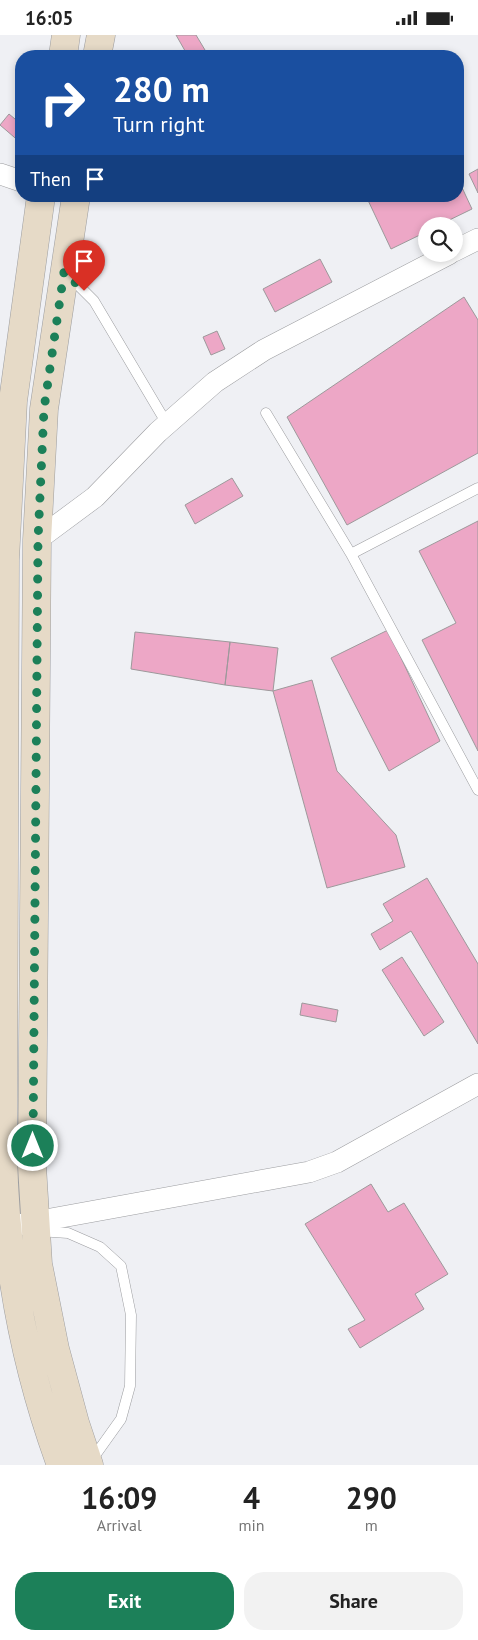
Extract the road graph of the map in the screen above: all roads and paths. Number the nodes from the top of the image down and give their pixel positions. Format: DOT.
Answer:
graph roads {
  1 [pos="66,35"];
  2 [pos="101,35"];
  3 [pos="64,50"];
  4 [pos="99,50"];
  5 [pos="0,174"];
  6 [pos="15,179"];
  7 [pos="40,202"];
  8 [pos="75,202"];
  9 [pos="478,239"];
  10 [pos="463,246"];
  11 [pos="434,262"];
  12 [pos="64,272"];
  13 [pos="6,399"];
  14 [pos="266,413"];
  15 [pos="166,424"];
  16 [pos="478,488"];
  17 [pos="38,540"];
  18 [pos="351,554"];
  19 [pos="478,789"];
  20 [pos="478,1084"];
  21 [pos="36,1226"];
  22 [pos="7,1227"];
  23 [pos="60,1465"];
  24 [pos="88,1465"];
  1 -- 3 [label="main road"];
  2 -- 4 [label="main road"];
  5 -- 6 [label="street"];
  7 -- 13 [label="main road"];
  8 -- 12 [label="main road"];
  9 -- 10 [label="street"];
  11 -- 15 [label="street"];
  12 -- 15 [label="lane"];
  12 -- 17 [label="main road"];
  13 -- 22 [label="main road"];
  14 -- 18 [label="lane"];
  15 -- 17 [label="street"];
  16 -- 18 [label="lane"];
  17 -- 21 [label="main road"];
  18 -- 19 [label="lane"];
  20 -- 21 [label="street"];
  21 -- 22 [label="street"];
  21 -- 24 [label="main road"];
  21 -- 24 [label="lane"];
  22 -- 23 [label="main road"];
}
